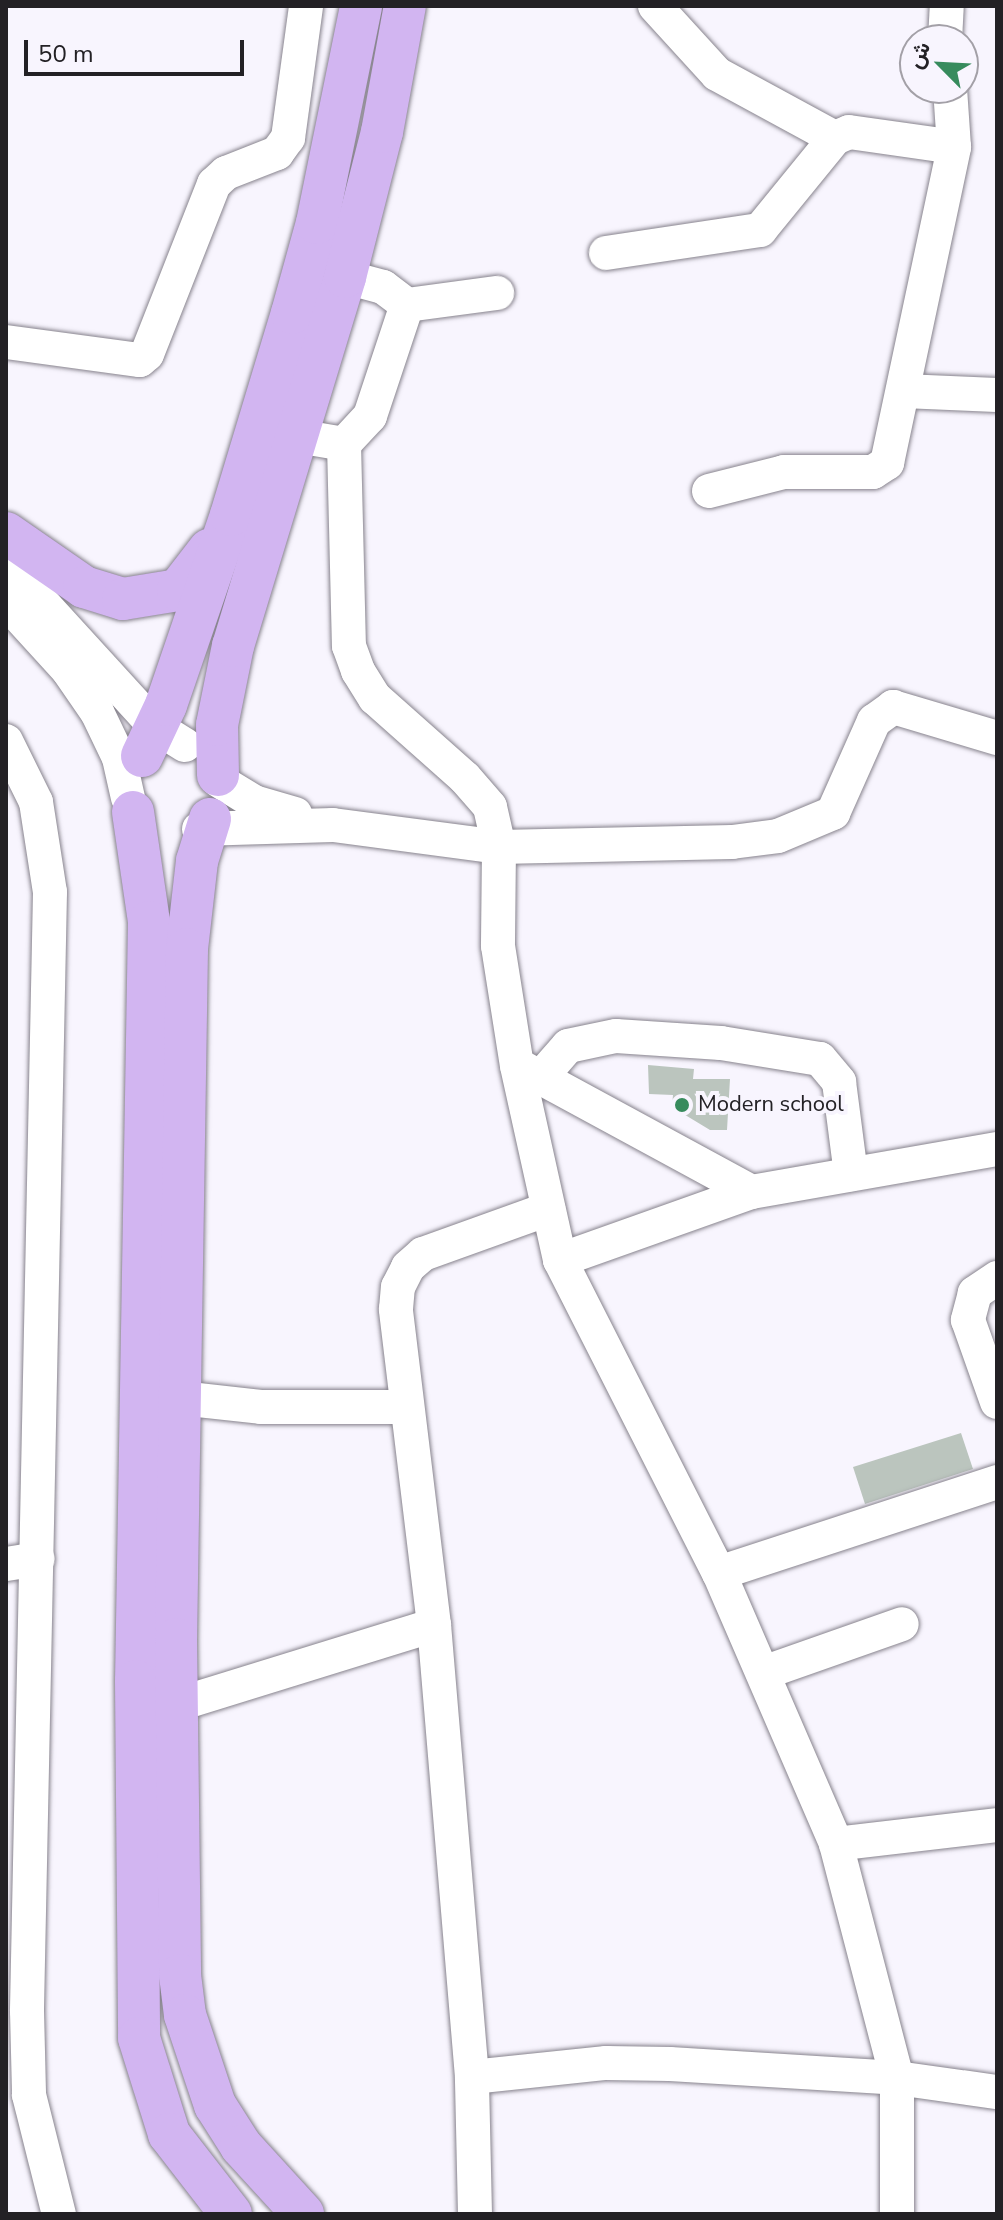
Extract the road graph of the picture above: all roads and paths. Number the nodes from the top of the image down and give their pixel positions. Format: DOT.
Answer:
graph roads {
  1 [pos="306,6"];
  2 [pos="361,6"];
  3 [pos="405,6"];
  4 [pos="655,6"];
  5 [pos="951,104"];
  6 [pos="835,138"];
  7 [pos="954,147"];
  8 [pos="606,253"];
  9 [pos="345,277"];
  10 [pos="497,293"];
  11 [pos="407,305"];
  12 [pos="6,342"];
  13 [pos="903,391"];
  14 [pos="997,395"];
  15 [pos="297,436"];
  16 [pos="344,444"];
  17 [pos="709,491"];
  18 [pos="231,515"];
  19 [pos="6,533"];
  20 [pos="6,563"];
  21 [pos="6,602"];
  22 [pos="997,738"];
  23 [pos="6,741"];
  24 [pos="161,743"];
  25 [pos="130,805"];
  26 [pos="211,806"];
  27 [pos="333,825"];
  28 [pos="499,847"];
  29 [pos="529,1072"];
  30 [pos="997,1149"];
  31 [pos="851,1174"];
  32 [pos="751,1192"];
  33 [pos="548,1209"];
  34 [pos="560,1260"];
  35 [pos="997,1278"];
  36 [pos="180,1398"];
  37 [pos="997,1402"];
  38 [pos="407,1407"];
  39 [pos="997,1482"];
  40 [pos="22,1562"];
  41 [pos="719,1573"];
  42 [pos="902,1624"];
  43 [pos="434,1625"];
  44 [pos="763,1673"];
  45 [pos="176,1705"];
  46 [pos="997,1825"];
  47 [pos="836,1844"];
  48 [pos="472,2077"];
  49 [pos="897,2078"];
  50 [pos="997,2092"];
  51 [pos="59,2214"];
  52 [pos="231,2214"];
  53 [pos="303,2214"];
  54 [pos="475,2214"];
  55 [pos="897,2214"];
  1 -- 12 [label="street"];
  2 -- 18 [label="main road"];
  3 -- 9 [label="main road"];
  4 -- 6 [label="street"];
  5 -- 7 [label="street"];
  6 -- 7 [label="street"];
  6 -- 8 [label="street"];
  7 -- 13 [label="street"];
  9 -- 11 [label="street"];
  9 -- 15 [label="main road"];
  10 -- 11 [label="street"];
  11 -- 16 [label="street"];
  13 -- 14 [label="street"];
  13 -- 17 [label="street"];
  15 -- 16 [label="street"];
  15 -- 26 [label="main road"];
  16 -- 28 [label="street"];
  18 -- 19 [label="main road"];
  18 -- 24 [label="main road"];
  20 -- 24 [label="street"];
  21 -- 25 [label="street"];
  22 -- 28 [label="street"];
  23 -- 40 [label="street"];
  24 -- 25 [label="main road"];
  24 -- 26 [label="main road"];
  25 -- 26 [label="main road"];
  25 -- 52 [label="main road"];
  26 -- 27 [label="street"];
  26 -- 27 [label="street"];
  26 -- 36 [label="main road"];
  27 -- 28 [label="street"];
  28 -- 29 [label="street"];
  29 -- 31 [label="street"];
  29 -- 32 [label="street"];
  29 -- 33 [label="street"];
  30 -- 31 [label="street"];
  31 -- 32 [label="street"];
  32 -- 34 [label="street"];
  33 -- 34 [label="street"];
  33 -- 38 [label="street"];
  34 -- 41 [label="street"];
  35 -- 37 [label="street"];
  36 -- 38 [label="street"];
  36 -- 45 [label="main road"];
  38 -- 43 [label="street"];
  39 -- 41 [label="street"];
  40 -- 51 [label="street"];
  41 -- 44 [label="street"];
  42 -- 44 [label="street"];
  43 -- 45 [label="street"];
  43 -- 48 [label="street"];
  44 -- 47 [label="street"];
  45 -- 53 [label="main road"];
  46 -- 47 [label="street"];
  47 -- 49 [label="street"];
  48 -- 49 [label="street"];
  48 -- 54 [label="street"];
  49 -- 50 [label="street"];
  49 -- 55 [label="street"];
}
